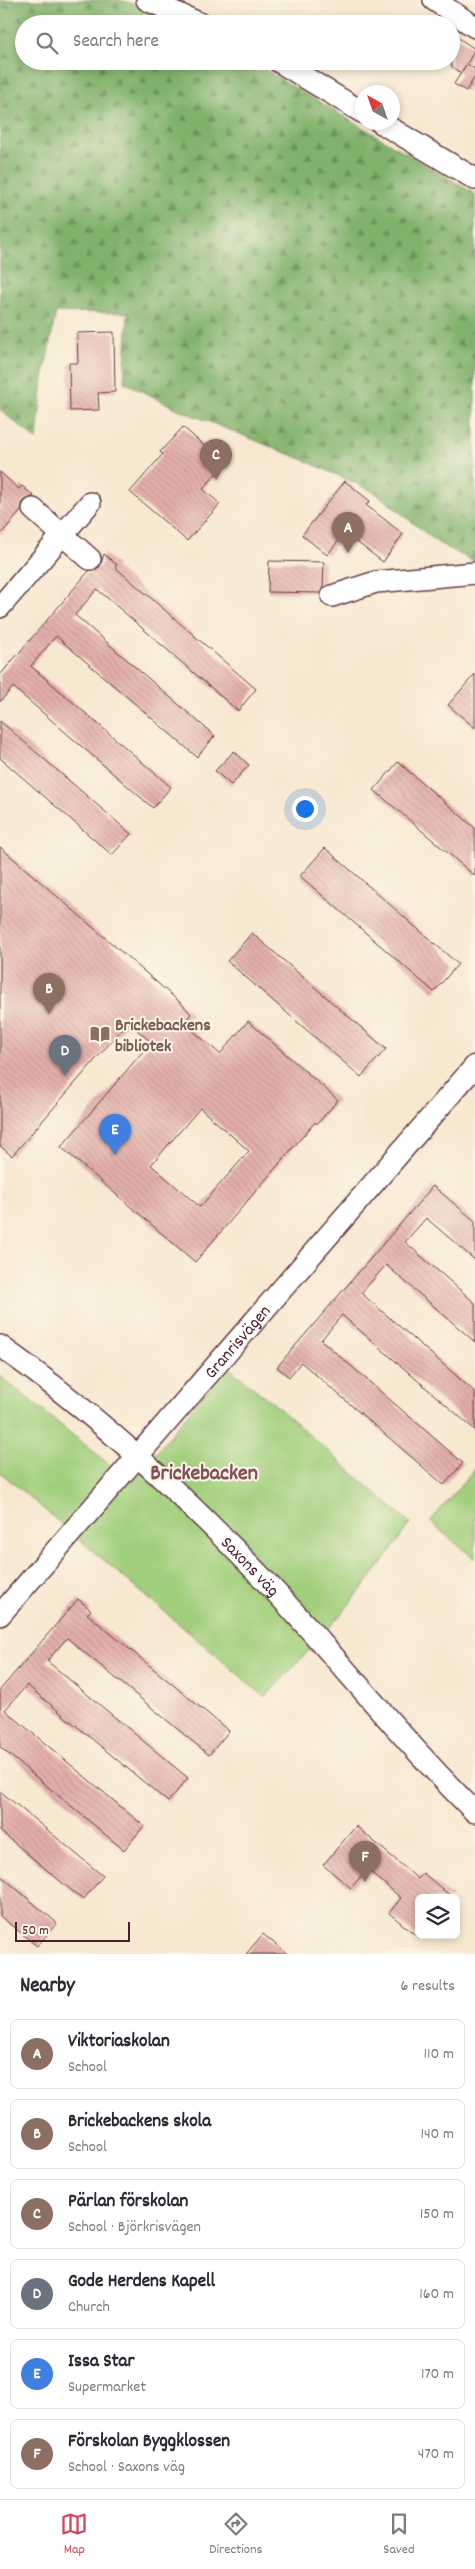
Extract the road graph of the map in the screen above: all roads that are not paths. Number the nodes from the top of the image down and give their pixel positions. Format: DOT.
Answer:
graph roads {
  1 [pos="147,0"];
  2 [pos="434,0"];
  3 [pos="181,15"];
  4 [pos="458,15"];
  5 [pos="460,16"];
  6 [pos="475,26"];
  7 [pos="293,70"];
  8 [pos="355,108"];
  9 [pos="393,130"];
  10 [pos="475,180"];
  11 [pos="90,503"];
  12 [pos="33,509"];
  13 [pos="63,534"];
  14 [pos="90,559"];
  15 [pos="475,573"];
  16 [pos="332,596"];
  17 [pos="0,607"];
  18 [pos="475,1066"];
  19 [pos="0,1346"];
  20 [pos="137,1456"];
  21 [pos="0,1615"];
  22 [pos="475,1812"];
  1 -- 3 [label="street"];
  2 -- 4 [label="street"];
  5 -- 6 [label="street"];
  7 -- 8 [label="street"];
  9 -- 10 [label="street"];
  11 -- 13 [label="street"];
  12 -- 13 [label="street"];
  13 -- 14 [label="street"];
  13 -- 17 [label="street"];
  15 -- 16 [label="street"];
  18 -- 20 [label="street, Granrisvägen"];
  19 -- 20 [label="street, Saxons väg"];
  20 -- 21 [label="street, Granrisvägen"];
  20 -- 22 [label="street, Saxons väg"];
}
